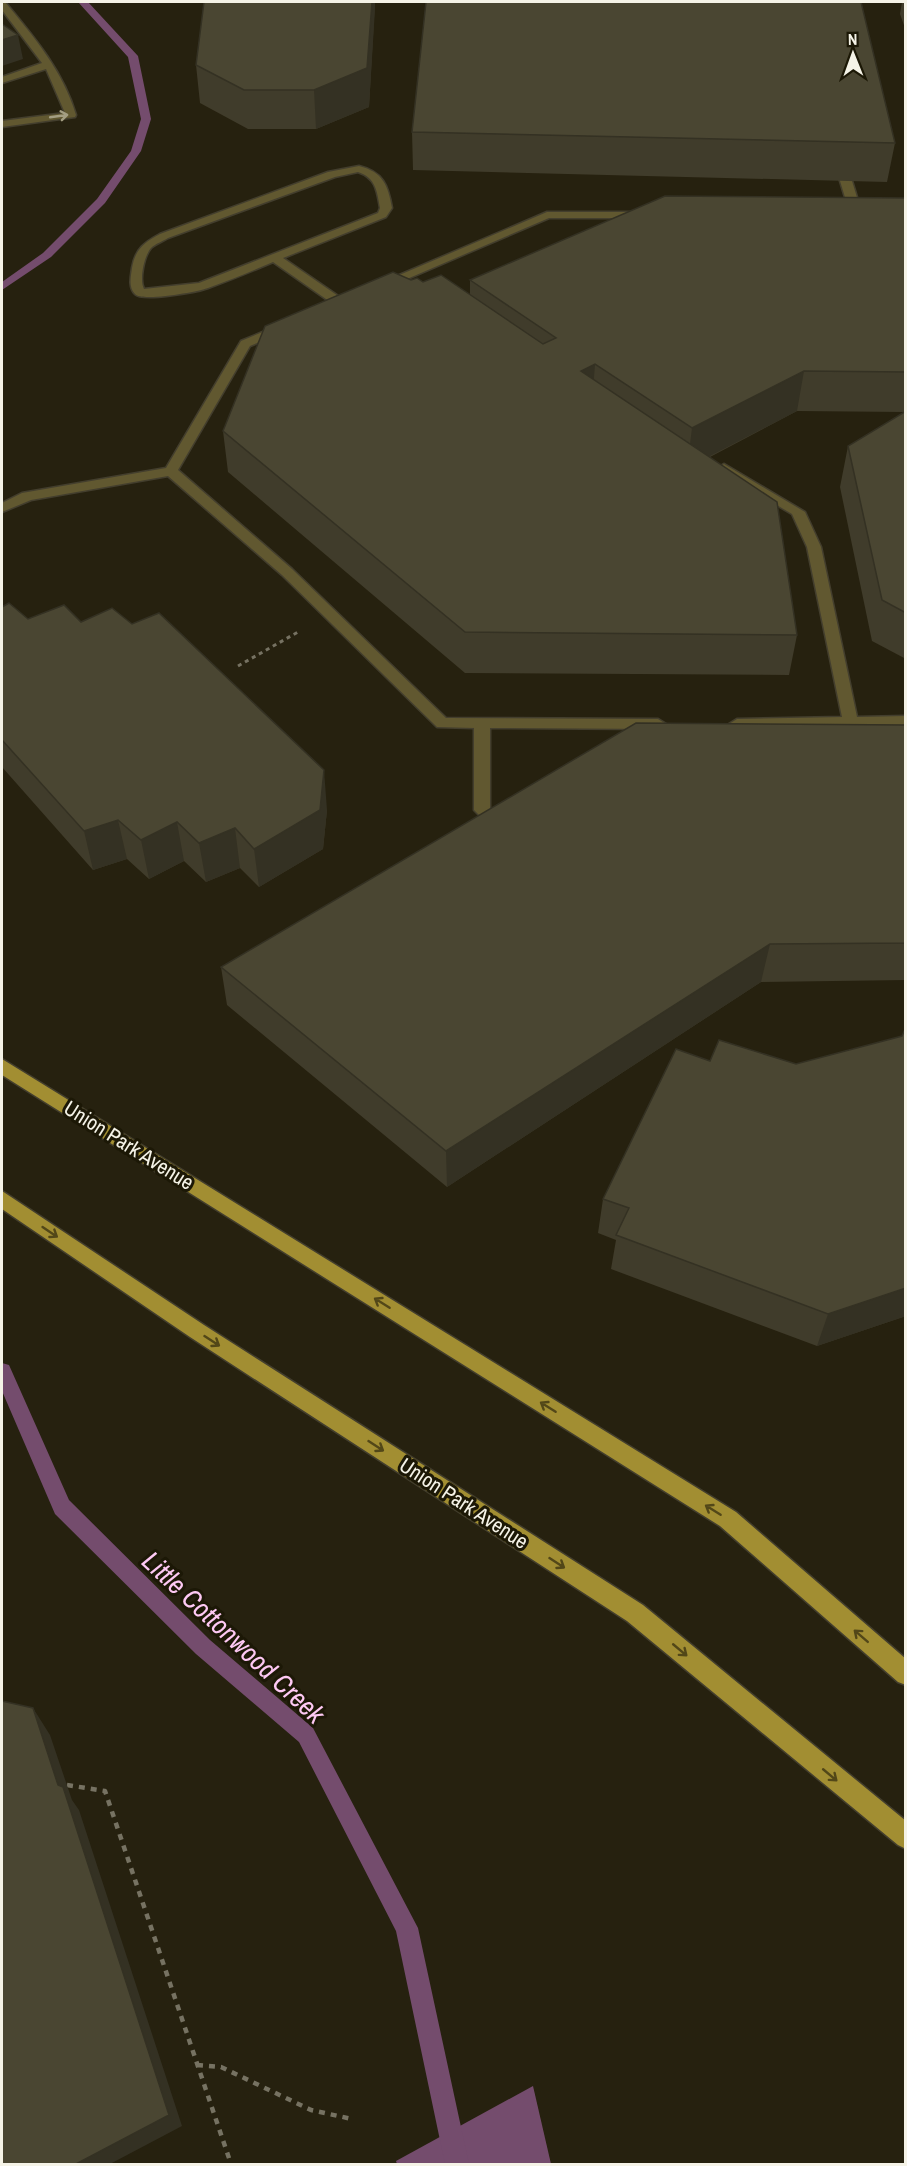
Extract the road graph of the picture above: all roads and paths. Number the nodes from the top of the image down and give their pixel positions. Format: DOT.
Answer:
graph roads {
  1 [pos="2,4"];
  2 [pos="48,65"];
  3 [pos="2,80"];
  4 [pos="2,124"];
  5 [pos="836,148"];
  6 [pos="654,216"];
  7 [pos="856,217"];
  8 [pos="274,257"];
  9 [pos="373,289"];
  10 [pos="340,303"];
  11 [pos="298,321"];
  12 [pos="707,458"];
  13 [pos="171,471"];
  14 [pos="2,508"];
  15 [pos="330,614"];
  16 [pos="238,666"];
  17 [pos="906,721"];
  18 [pos="851,723"];
  19 [pos="672,724"];
  20 [pos="720,724"];
  21 [pos="803,724"];
  22 [pos="482,725"];
  23 [pos="806,742"];
  24 [pos="510,836"];
  25 [pos="2,1066"];
  26 [pos="2,1199"];
  27 [pos="906,1674"];
  28 [pos="67,1785"];
  29 [pos="906,1837"];
  30 [pos="197,2065"];
  31 [pos="352,2119"];
  32 [pos="231,2164"];
  1 -- 2 [label="lane"];
  2 -- 3 [label="lane"];
  4 -- 2 [label="lane, one-way"];
  5 -- 7 [label="lane"];
  6 -- 9 [label="lane"];
  8 -- 8 [label="lane"];
  8 -- 10 [label="lane"];
  11 -- 13 [label="lane"];
  12 -- 18 [label="lane"];
  13 -- 14 [label="lane"];
  13 -- 15 [label="lane"];
  15 -- 16 [label="path"];
  15 -- 22 [label="lane"];
  17 -- 18 [label="lane"];
  18 -- 21 [label="lane"];
  19 -- 22 [label="lane"];
  20 -- 21 [label="lane"];
  21 -- 23 [label="lane"];
  22 -- 24 [label="lane"];
  27 -- 25 [label="main road, Union Park Avenue, one-way"];
  26 -- 29 [label="main road, Union Park Avenue, one-way"];
  28 -- 30 [label="path"];
  30 -- 31 [label="path"];
  30 -- 32 [label="path"];
}
